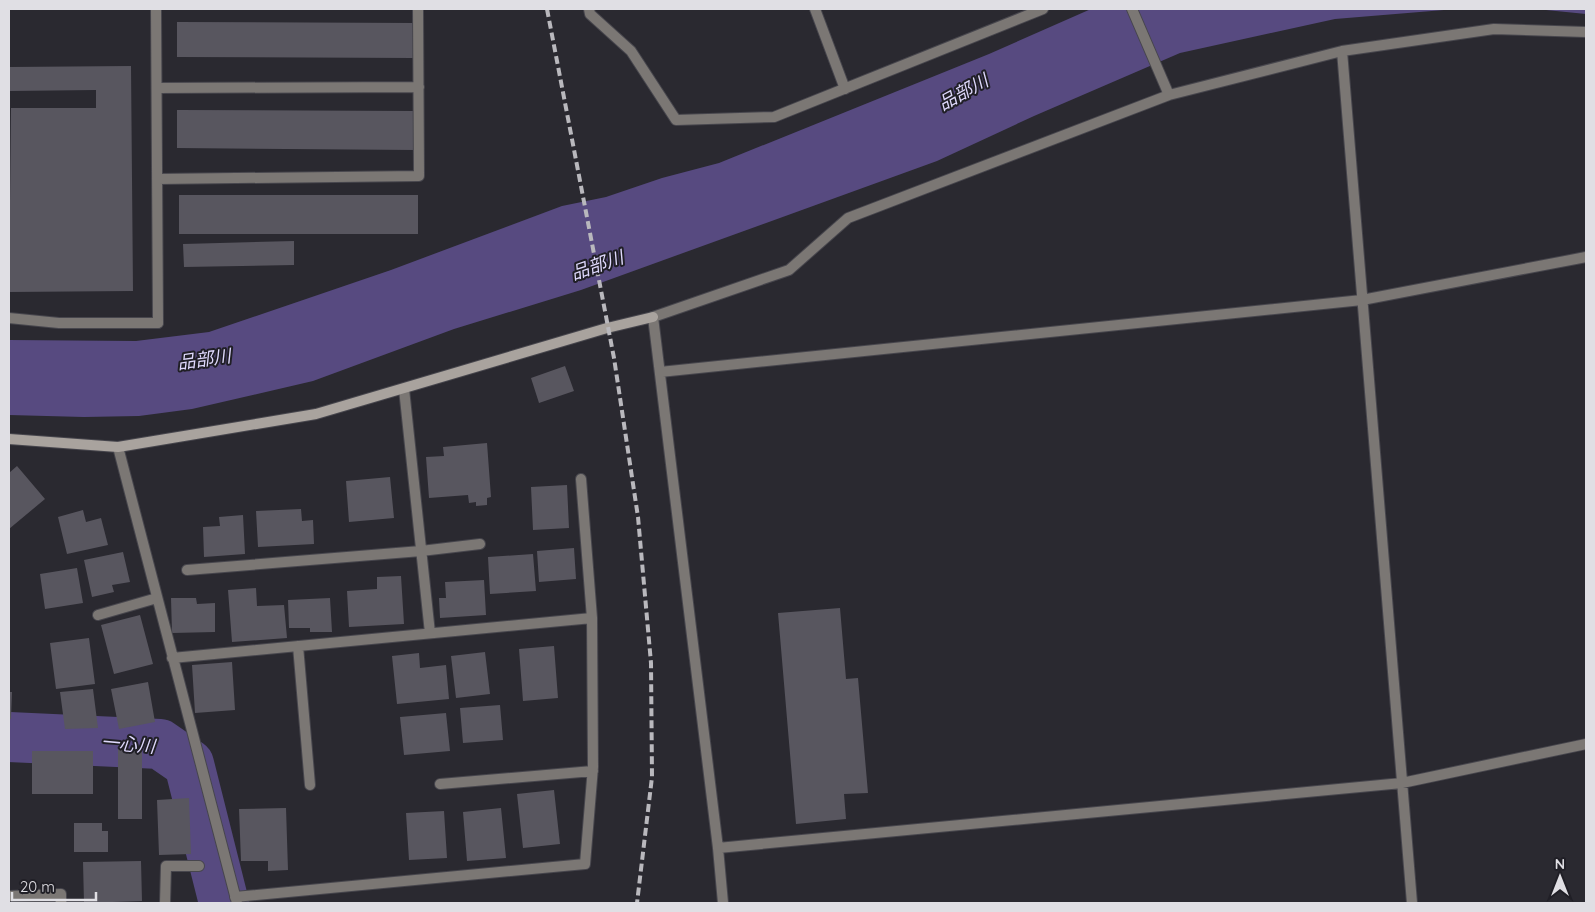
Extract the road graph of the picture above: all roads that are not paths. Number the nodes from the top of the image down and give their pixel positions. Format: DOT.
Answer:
graph roads {
  1 [pos="156,9"];
  2 [pos="418,9"];
  3 [pos="588,9"];
  4 [pos="814,9"];
  5 [pos="1043,9"];
  6 [pos="1132,9"];
  7 [pos="1586,32"];
  8 [pos="1342,51"];
  9 [pos="419,87"];
  10 [pos="156,88"];
  11 [pos="845,89"];
  12 [pos="1169,95"];
  13 [pos="157,179"];
  14 [pos="1586,257"];
  15 [pos="1362,300"];
  16 [pos="653,317"];
  17 [pos="9,318"];
  18 [pos="660,372"];
  19 [pos="404,389"];
  20 [pos="9,439"];
  21 [pos="118,447"];
  22 [pos="582,479"];
  23 [pos="480,544"];
  24 [pos="422,552"];
  25 [pos="187,570"];
  26 [pos="156,598"];
  27 [pos="98,615"];
  28 [pos="592,618"];
  29 [pos="430,633"];
  30 [pos="298,646"];
  31 [pos="172,658"];
  32 [pos="1586,744"];
  33 [pos="593,771"];
  34 [pos="1402,783"];
  35 [pos="440,784"];
  36 [pos="310,785"];
  37 [pos="718,848"];
  38 [pos="199,866"];
  39 [pos="9,896"];
  40 [pos="236,900"];
  41 [pos="61,903"];
  42 [pos="165,903"];
  43 [pos="723,903"];
  44 [pos="1412,903"];
  1 -- 10 [label="street"];
  2 -- 9 [label="street"];
  3 -- 11 [label="street"];
  4 -- 11 [label="street"];
  5 -- 11 [label="street"];
  6 -- 12 [label="street"];
  7 -- 8 [label="street"];
  8 -- 12 [label="street"];
  8 -- 15 [label="street"];
  9 -- 10 [label="street"];
  9 -- 13 [label="street"];
  10 -- 13 [label="street"];
  12 -- 16 [label="street"];
  13 -- 17 [label="street"];
  14 -- 15 [label="street"];
  15 -- 18 [label="street"];
  15 -- 34 [label="street"];
  16 -- 18 [label="street"];
  16 -- 19 [label="street"];
  18 -- 37 [label="street"];
  19 -- 21 [label="street"];
  19 -- 24 [label="street"];
  20 -- 21 [label="street"];
  21 -- 26 [label="street"];
  22 -- 28 [label="street"];
  23 -- 24 [label="street"];
  24 -- 25 [label="street"];
  24 -- 29 [label="street"];
  26 -- 27 [label="street"];
  26 -- 31 [label="street"];
  28 -- 29 [label="street"];
  28 -- 33 [label="street"];
  29 -- 30 [label="street"];
  30 -- 31 [label="street"];
  30 -- 36 [label="street"];
  31 -- 40 [label="street"];
  32 -- 34 [label="street"];
  33 -- 35 [label="street"];
  33 -- 40 [label="street"];
  34 -- 37 [label="street"];
  34 -- 44 [label="street"];
  37 -- 43 [label="street"];
  38 -- 42 [label="street"];
  39 -- 41 [label="street"];
}
